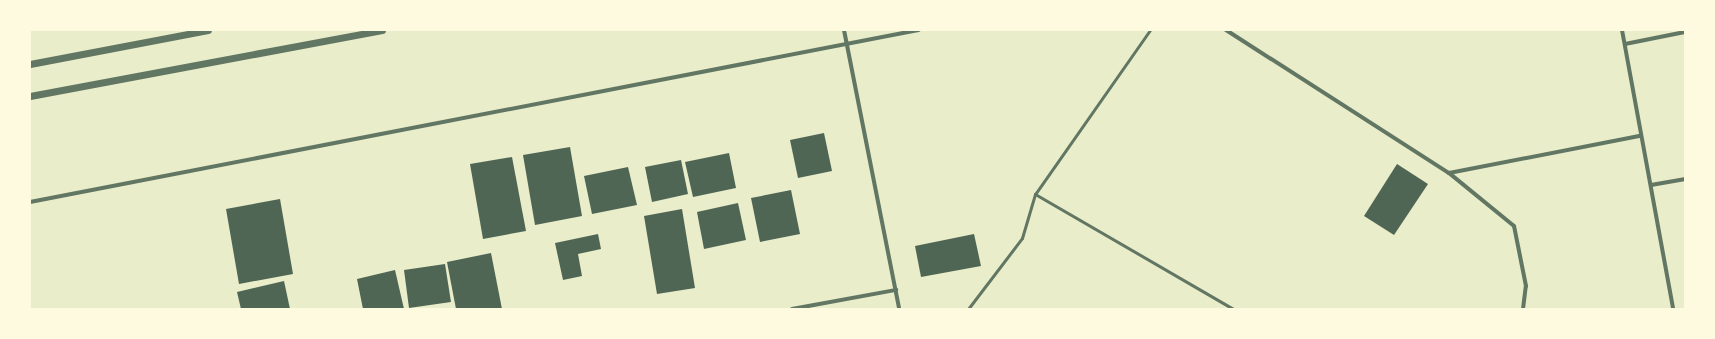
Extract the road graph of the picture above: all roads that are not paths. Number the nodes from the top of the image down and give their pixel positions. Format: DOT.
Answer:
graph roads {
  1 [pos="208,30"];
  2 [pos="382,30"];
  3 [pos="844,30"];
  4 [pos="918,30"];
  5 [pos="1150,30"];
  6 [pos="1226,30"];
  7 [pos="1622,30"];
  8 [pos="1685,32"];
  9 [pos="847,44"];
  10 [pos="1624,44"];
  11 [pos="30,64"];
  12 [pos="30,96"];
  13 [pos="1640,136"];
  14 [pos="1449,172"];
  15 [pos="1685,179"];
  16 [pos="1651,185"];
  17 [pos="1035,194"];
  18 [pos="30,202"];
  19 [pos="896,290"];
  20 [pos="792,309"];
  21 [pos="899,309"];
  22 [pos="968,309"];
  23 [pos="1233,309"];
  24 [pos="1523,309"];
  25 [pos="1673,309"];
  1 -- 11 [label="street"];
  2 -- 12 [label="street"];
  3 -- 9 [label="street"];
  4 -- 9 [label="street"];
  5 -- 17 [label="lane"];
  6 -- 14 [label="street"];
  7 -- 10 [label="street"];
  8 -- 10 [label="street"];
  9 -- 18 [label="street"];
  9 -- 19 [label="street"];
  10 -- 13 [label="street"];
  13 -- 14 [label="street"];
  13 -- 16 [label="street"];
  14 -- 24 [label="street"];
  15 -- 16 [label="street"];
  16 -- 25 [label="street"];
  17 -- 22 [label="lane"];
  17 -- 23 [label="lane"];
  19 -- 20 [label="street"];
  19 -- 21 [label="street"];
}
